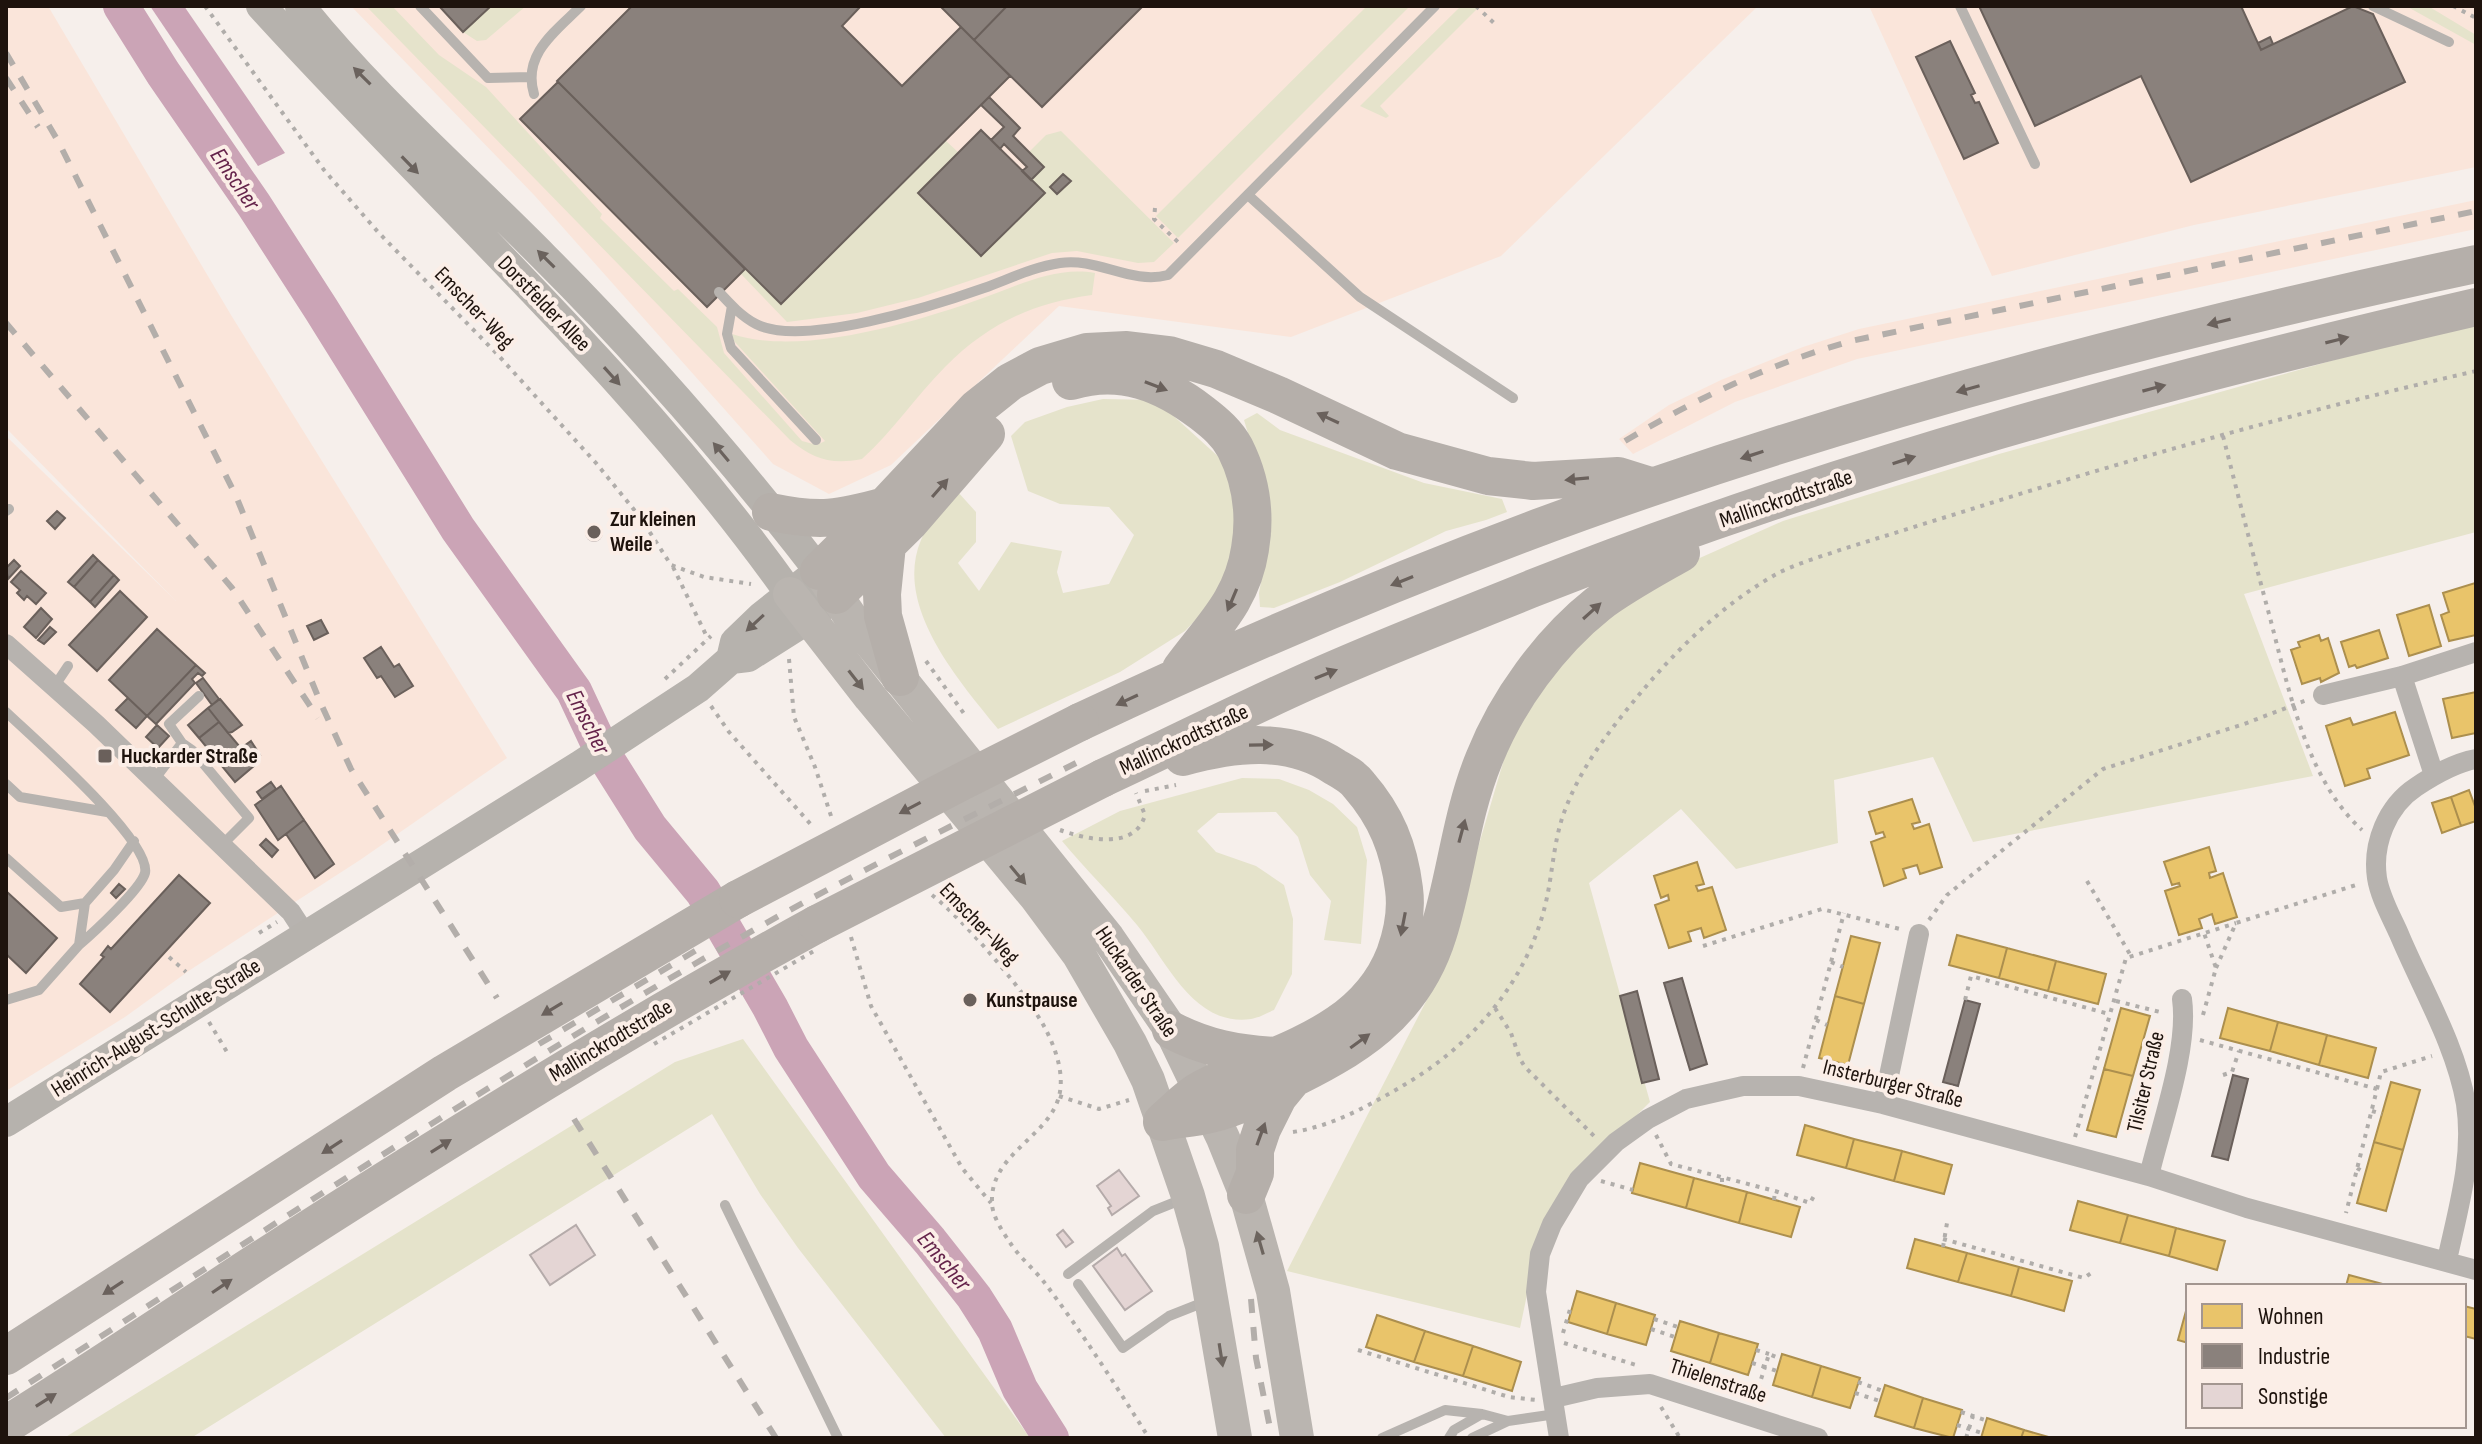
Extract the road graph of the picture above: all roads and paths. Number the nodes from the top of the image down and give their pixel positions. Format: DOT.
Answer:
graph roads {
  1 [pos="205,6"];
  2 [pos="261,6"];
  3 [pos="300,6"];
  4 [pos="420,6"];
  5 [pos="581,6"];
  6 [pos="1435,6"];
  7 [pos="1476,6"];
  8 [pos="1960,6"];
  9 [pos="2373,6"];
  10 [pos="2453,6"];
  11 [pos="2476,18"];
  12 [pos="1495,24"];
  13 [pos="2449,42"];
  14 [pos="531,77"];
  15 [pos="534,94"];
  16 [pos="2035,164"];
  17 [pos="1248,195"];
  18 [pos="1155,208"];
  19 [pos="1189,253"];
  20 [pos="2476,264"];
  21 [pos="719,292"];
  22 [pos="732,306"];
  23 [pos="2476,307"];
  24 [pos="2476,371"];
  25 [pos="1513,398"];
  26 [pos="2223,436"];
  27 [pos="816,440"];
  28 [pos="1653,486"];
  29 [pos="885,506"];
  30 [pos="771,512"];
  31 [pos="1712,524"];
  32 [pos="887,545"];
  33 [pos="671,565"];
  34 [pos="828,583"];
  35 [pos="751,584"];
  36 [pos="799,606"];
  37 [pos="720,631"];
  38 [pos="708,639"];
  39 [pos="6,644"];
  40 [pos="2476,652"];
  41 [pos="786,654"];
  42 [pos="68,666"];
  43 [pos="2402,676"];
  44 [pos="900,677"];
  45 [pos="1175,678"];
  46 [pos="54,687"];
  47 [pos="698,688"];
  48 [pos="2323,695"];
  49 [pos="199,696"];
  50 [pos="656,703"];
  51 [pos="2294,707"];
  52 [pos="6,712"];
  53 [pos="182,743"];
  54 [pos="2476,759"];
  55 [pos="2434,775"];
  56 [pos="154,780"];
  57 [pos="1187,781"];
  58 [pos="6,784"];
  59 [pos="1122,790"];
  60 [pos="107,812"];
  61 [pos="1054,827"];
  62 [pos="817,830"];
  63 [pos="835,830"];
  64 [pos="134,841"];
  65 [pos="2378,842"];
  66 [pos="222,845"];
  67 [pos="6,858"];
  68 [pos="2377,879"];
  69 [pos="2087,881"];
  70 [pos="929,892"];
  71 [pos="85,903"];
  72 [pos="1844,913"];
  73 [pos="2236,923"];
  74 [pos="851,928"];
  75 [pos="2204,933"];
  76 [pos="1919,934"];
  77 [pos="306,935"];
  78 [pos="79,945"];
  79 [pos="1703,946"];
  80 [pos="2131,956"];
  81 [pos="169,957"];
  82 [pos="1831,962"];
  83 [pos="1843,967"];
  84 [pos="2216,968"];
  85 [pos="186,972"];
  86 [pos="6,1000"];
  87 [pos="1965,1000"];
  88 [pos="2116,1001"];
  89 [pos="1494,1008"];
  90 [pos="2183,1009"];
  91 [pos="2109,1014"];
  92 [pos="206,1016"];
  93 [pos="1816,1020"];
  94 [pos="1827,1025"];
  95 [pos="1171,1030"];
  96 [pos="2200,1040"];
  97 [pos="2239,1051"];
  98 [pos="227,1052"];
  99 [pos="2439,1054"];
  100 [pos="1285,1068"];
  101 [pos="2223,1075"];
  102 [pos="1799,1086"];
  103 [pos="2377,1089"];
  104 [pos="1059,1096"];
  105 [pos="1205,1102"];
  106 [pos="1883,1104"];
  107 [pos="1149,1109"];
  108 [pos="2372,1111"];
  109 [pos="2382,1114"];
  110 [pos="6,1122"];
  111 [pos="1655,1132"];
  112 [pos="1281,1133"];
  113 [pos="1598,1139"];
  114 [pos="2070,1155"];
  115 [pos="1671,1164"];
  116 [pos="2357,1168"];
  117 [pos="1671,1172"];
  118 [pos="2365,1173"];
  119 [pos="2149,1176"];
  120 [pos="1722,1178"];
  121 [pos="1599,1181"];
  122 [pos="1722,1186"];
  123 [pos="1633,1190"];
  124 [pos="1775,1191"];
  125 [pos="1815,1194"];
  126 [pos="1246,1195"];
  127 [pos="1188,1196"];
  128 [pos="1774,1200"];
  129 [pos="991,1204"];
  130 [pos="725,1205"];
  131 [pos="2346,1213"];
  132 [pos="1947,1223"];
  133 [pos="1943,1239"];
  134 [pos="1943,1247"];
  135 [pos="1995,1253"];
  136 [pos="1995,1260"];
  137 [pos="2447,1260"];
  138 [pos="2476,1270"];
  139 [pos="2094,1271"];
  140 [pos="1068,1274"];
  141 [pos="1078,1284"];
  142 [pos="1212,1300"];
  143 [pos="1573,1306"];
  144 [pos="1654,1319"];
  145 [pos="1678,1327"];
  146 [pos="1651,1329"];
  147 [pos="1675,1337"];
  148 [pos="1358,1350"];
  149 [pos="1756,1350"];
  150 [pos="1769,1354"];
  151 [pos="6,1356"];
  152 [pos="1781,1359"];
  153 [pos="1752,1363"];
  154 [pos="1640,1366"];
  155 [pos="1765,1367"];
  156 [pos="1777,1371"];
  157 [pos="1858,1382"];
  158 [pos="1883,1391"];
  159 [pos="1855,1393"];
  160 [pos="1656,1398"];
  161 [pos="1754,1401"];
  162 [pos="1880,1401"];
  163 [pos="1549,1404"];
  164 [pos="1961,1412"];
  165 [pos="1482,1414"];
  166 [pos="1973,1416"];
  167 [pos="1985,1420"];
  168 [pos="1508,1421"];
  169 [pos="6,1425"];
  170 [pos="1957,1425"];
  171 [pos="1969,1428"];
  172 [pos="1982,1433"];
  173 [pos="838,1438"];
  174 [pos="1149,1438"];
  175 [pos="1235,1438"];
  176 [pos="1297,1438"];
  177 [pos="1382,1438"];
  178 [pos="1449,1438"];
  179 [pos="1472,1438"];
  180 [pos="1559,1438"];
  181 [pos="1680,1438"];
  182 [pos="1818,1438"];
  183 [pos="1966,1438"];
  1 -- 33 [label="path, Emscher-Weg"];
  2 -- 36 [label="main road, Dorstfelder Allee, one-way"];
  30 -- 3 [label="main road, Dorstfelder Allee, one-way"];
  4 -- 14 [label="lane"];
  5 -- 14 [label="lane"];
  6 -- 17 [label="lane"];
  7 -- 12 [label="path"];
  8 -- 16 [label="lane"];
  9 -- 13 [label="lane"];
  10 -- 11 [label="path"];
  14 -- 15 [label="lane"];
  17 -- 19 [label="lane"];
  17 -- 25 [label="lane"];
  18 -- 19 [label="path"];
  19 -- 22 [label="lane"];
  20 -- 28 [label="highway, one-way"];
  21 -- 22 [label="lane"];
  22 -- 27 [label="lane"];
  31 -- 23 [label="highway, Mallinckrodtstraße, one-way"];
  24 -- 26 [label="path"];
  26 -- 51 [label="path"];
  26 -- 89 [label="path"];
  28 -- 29 [label="highway, one-way"];
  28 -- 45 [label="highway, one-way"];
  29 -- 30 [label="highway"];
  29 -- 34 [label="highway"];
  30 -- 34 [label="main road, Dorstfelder Allee"];
  59 -- 31 [label="highway, Mallinckrodtstraße, one-way"];
  100 -- 31 [label="highway, one-way"];
  32 -- 34 [label="highway"];
  32 -- 44 [label="highway"];
  32 -- 45 [label="highway, one-way"];
  33 -- 35 [label="path"];
  33 -- 38 [label="path, Emscher-Weg"];
  34 -- 36 [label="main road"];
  34 -- 44 [label="main road, Huckarder Straße"];
  36 -- 47 [label="main road"];
  36 -- 107 [label="main road, Huckarder Straße, one-way"];
  37 -- 38 [label="path"];
  38 -- 50 [label="path"];
  39 -- 46 [label="street"];
  40 -- 43 [label="street"];
  41 -- 63 [label="path"];
  42 -- 46 [label="lane"];
  43 -- 48 [label="street"];
  43 -- 55 [label="street"];
  44 -- 95 [label="main road, Huckarder Straße"];
  45 -- 151 [label="highway, one-way, bridge"];
  46 -- 56 [label="street"];
  47 -- 50 [label="main road"];
  47 -- 62 [label="path"];
  49 -- 53 [label="lane"];
  50 -- 77 [label="main road"];
  51 -- 65 [label="path"];
  51 -- 76 [label="path"];
  52 -- 60 [label="lane"];
  53 -- 56 [label="lane"];
  53 -- 66 [label="lane"];
  54 -- 55 [label="street"];
  55 -- 65 [label="street"];
  56 -- 66 [label="street"];
  57 -- 59 [label="path"];
  58 -- 60 [label="lane"];
  59 -- 61 [label="path"];
  59 -- 100 [label="highway, one-way"];
  169 -- 59 [label="highway, Mallinckrodtstraße, one-way, bridge"];
  60 -- 64 [label="lane"];
  64 -- 71 [label="lane"];
  64 -- 78 [label="lane"];
  65 -- 68 [label="street"];
  66 -- 77 [label="street"];
  67 -- 71 [label="lane"];
  68 -- 73 [label="path"];
  68 -- 137 [label="street"];
  69 -- 80 [label="path"];
  70 -- 104 [label="path, Emscher-Weg"];
  71 -- 78 [label="lane"];
  72 -- 76 [label="path"];
  72 -- 79 [label="path"];
  72 -- 82 [label="path"];
  73 -- 75 [label="path"];
  73 -- 84 [label="path"];
  74 -- 129 [label="path"];
  75 -- 80 [label="path"];
  75 -- 84 [label="path"];
  76 -- 106 [label="street"];
  77 -- 110 [label="main road, Heinrich-August-Schulte-Straße"];
  78 -- 86 [label="lane"];
  80 -- 88 [label="path"];
  81 -- 85 [label="path"];
  82 -- 83 [label="path"];
  82 -- 93 [label="path"];
  84 -- 90 [label="path"];
  87 -- 91 [label="path"];
  88 -- 90 [label="path"];
  88 -- 91 [label="path"];
  89 -- 112 [label="path"];
  89 -- 113 [label="path"];
  90 -- 119 [label="street, Tilsiter Straße"];
  91 -- 114 [label="path"];
  92 -- 98 [label="path"];
  93 -- 94 [label="path"];
  93 -- 102 [label="path"];
  95 -- 100 [label="highway"];
  95 -- 105 [label="main road, Huckarder Straße"];
  96 -- 97 [label="path"];
  97 -- 101 [label="path"];
  97 -- 103 [label="path"];
  99 -- 103 [label="path"];
  100 -- 105 [label="highway"];
  126 -- 100 [label="highway, one-way"];
  102 -- 106 [label="street, Insterburger Straße"];
  102 -- 163 [label="street, Insterburger Straße"];
  103 -- 108 [label="path"];
  104 -- 107 [label="path"];
  104 -- 129 [label="path"];
  105 -- 107 [label="highway"];
  105 -- 126 [label="main road, Huckarder Straße"];
  106 -- 114 [label="street, Insterburger Straße"];
  107 -- 127 [label="main road, Huckarder Straße"];
  108 -- 109 [label="path"];
  108 -- 116 [label="path"];
  111 -- 115 [label="path"];
  114 -- 119 [label="street, Insterburger Straße"];
  115 -- 117 [label="path"];
  115 -- 120 [label="path"];
  116 -- 118 [label="path"];
  116 -- 131 [label="path"];
  119 -- 137 [label="street, Insterburger Straße"];
  120 -- 122 [label="path"];
  120 -- 124 [label="path"];
  121 -- 123 [label="path"];
  124 -- 125 [label="path"];
  124 -- 128 [label="path"];
  176 -- 126 [label="main road, Huckarder Straße, one-way"];
  127 -- 140 [label="lane"];
  127 -- 142 [label="main road, Huckarder Straße"];
  129 -- 174 [label="path"];
  130 -- 173 [label="lane"];
  132 -- 133 [label="path"];
  133 -- 134 [label="path"];
  133 -- 135 [label="path"];
  135 -- 136 [label="path"];
  135 -- 139 [label="path"];
  137 -- 138 [label="street, Insterburger Straße"];
  141 -- 142 [label="lane"];
  142 -- 175 [label="main road, Huckarder Straße, one-way"];
  143 -- 154 [label="path"];
  144 -- 145 [label="path"];
  146 -- 147 [label="path"];
  148 -- 163 [label="path"];
  149 -- 150 [label="path"];
  150 -- 152 [label="path"];
  150 -- 155 [label="path"];
  153 -- 155 [label="path"];
  155 -- 156 [label="path"];
  155 -- 161 [label="path"];
  157 -- 158 [label="path"];
  159 -- 162 [label="path"];
  160 -- 181 [label="path"];
  163 -- 168 [label="lane"];
  163 -- 180 [label="street, Insterburger Straße"];
  163 -- 182 [label="street, Thielenstraße"];
  164 -- 166 [label="path"];
  165 -- 168 [label="lane"];
  165 -- 177 [label="lane"];
  165 -- 178 [label="lane"];
  166 -- 167 [label="path"];
  166 -- 171 [label="path"];
  168 -- 179 [label="lane"];
  170 -- 171 [label="path"];
  171 -- 172 [label="path"];
  171 -- 183 [label="path"];
}
